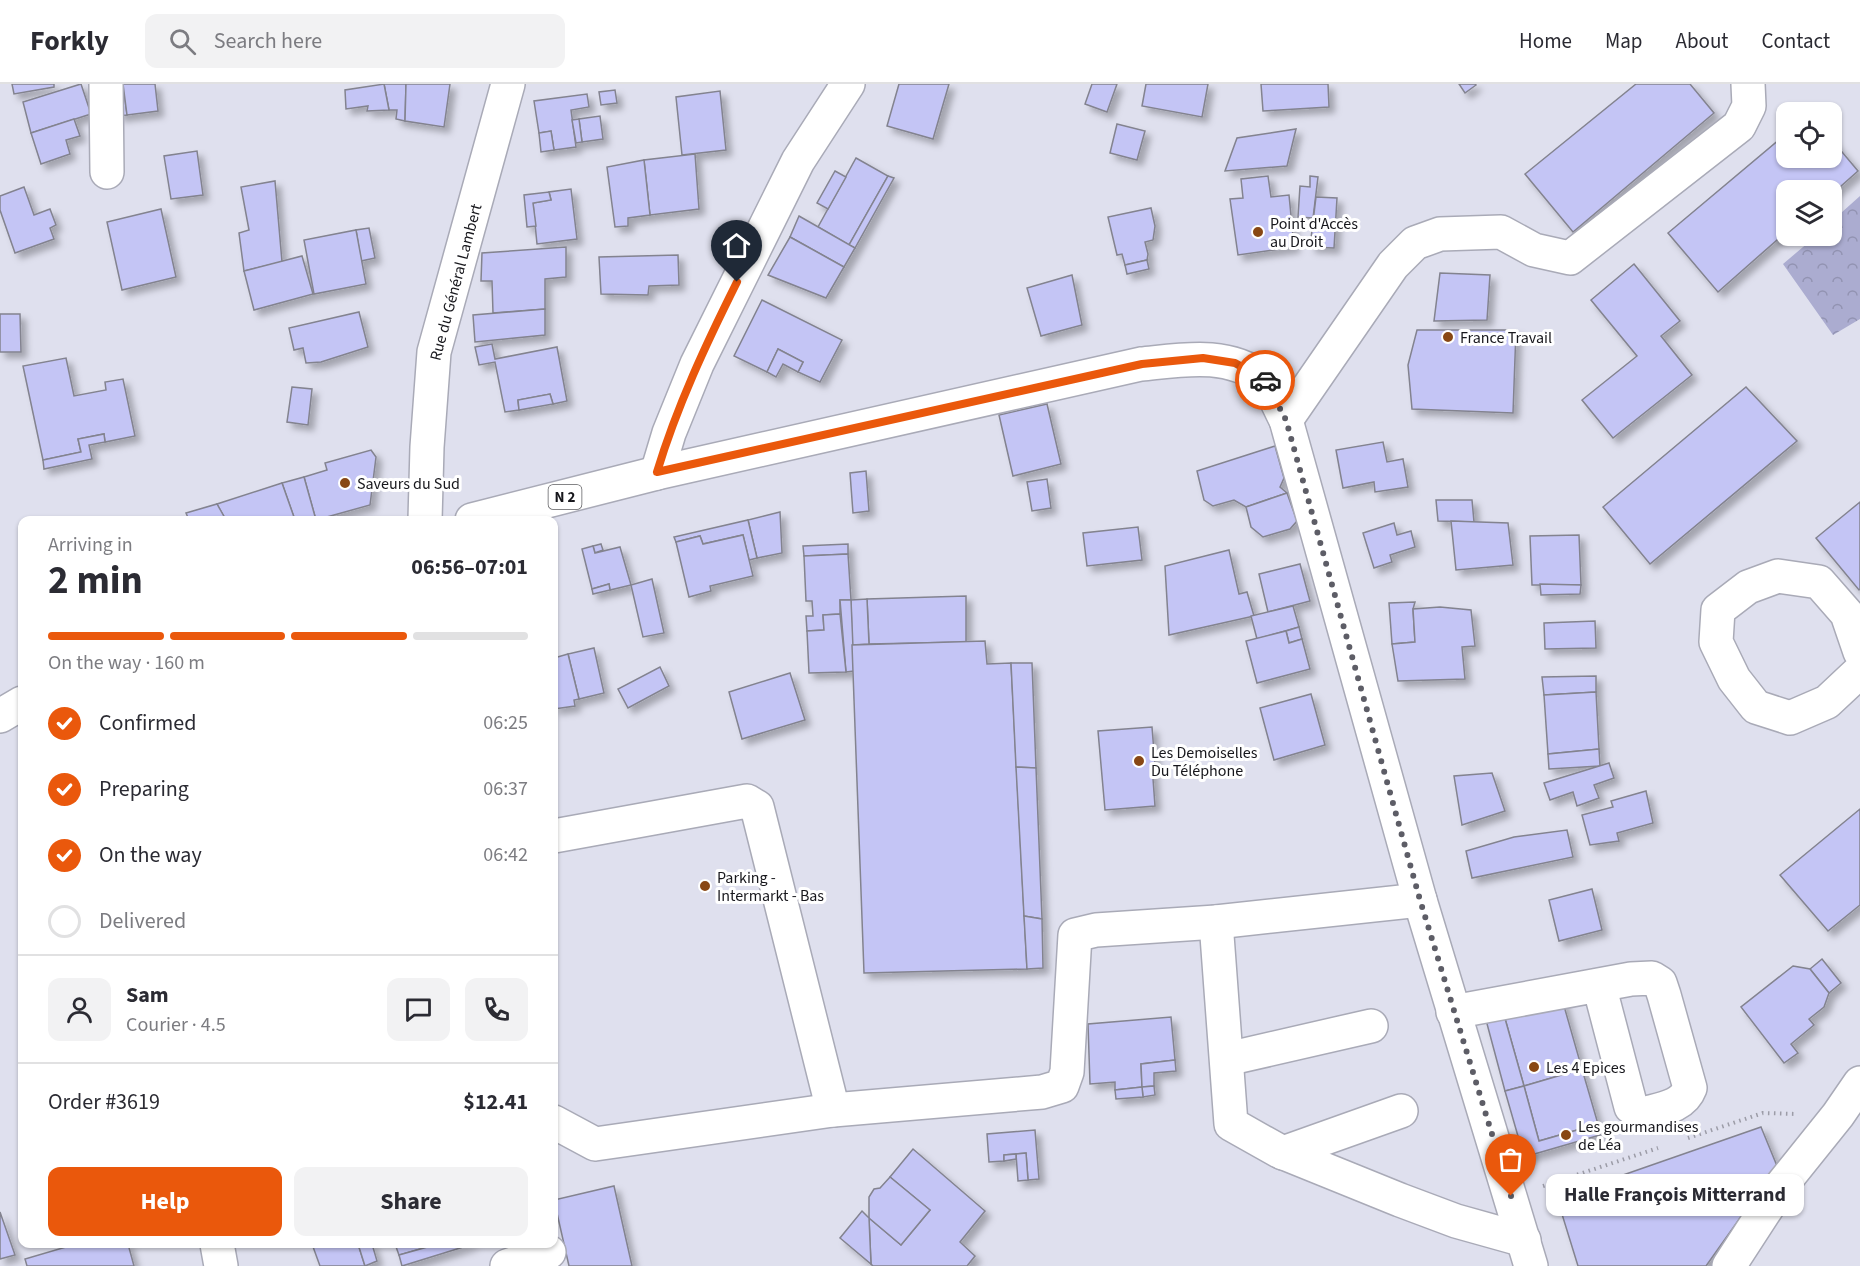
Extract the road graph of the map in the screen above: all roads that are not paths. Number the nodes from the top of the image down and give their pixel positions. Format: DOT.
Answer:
graph roads {
  1 [pos="106,84"];
  2 [pos="508,84"];
  3 [pos="848,84"];
  4 [pos="1748,84"];
  5 [pos="107,172"];
  6 [pos="1286,420"];
  7 [pos="657,472"];
  8 [pos="425,516"];
  9 [pos="487,516"];
  10 [pos="1860,652"];
  11 [pos="1860,671"];
  12 [pos="18,705"];
  13 [pos="0,716"];
  14 [pos="558,835"];
  15 [pos="1420,900"];
  16 [pos="1216,922"];
  17 [pos="1599,984"];
  18 [pos="1453,1012"];
  19 [pos="1371,1026"];
  20 [pos="1227,1059"];
  21 [pos="1860,1083"];
  22 [pos="833,1110"];
  23 [pos="1401,1111"];
  24 [pos="558,1124"];
  25 [pos="1283,1153"];
  26 [pos="218,1248"];
  27 [pos="1527,1253"];
  28 [pos="549,1254"];
  29 [pos="221,1266"];
  30 [pos="507,1266"];
  31 [pos="1729,1266"];
  1 -- 5 [label="main road"];
  2 -- 8 [label="main road, Rue du Général Lambert"];
  3 -- 7 [label="main road"];
  4 -- 6 [label="main road"];
  6 -- 7 [label="main road, N 2"];
  6 -- 15 [label="main road, N 2"];
  7 -- 9 [label="main road, N 2"];
  10 -- 11 [label="main road"];
  12 -- 13 [label="main road"];
  14 -- 22 [label="main road"];
  15 -- 16 [label="main road"];
  15 -- 18 [label="main road, N 2"];
  16 -- 20 [label="main road"];
  16 -- 22 [label="main road"];
  17 -- 18 [label="main road"];
  18 -- 27 [label="main road, N 2"];
  19 -- 20 [label="main road"];
  20 -- 25 [label="main road"];
  21 -- 31 [label="main road"];
  22 -- 24 [label="main road"];
  23 -- 25 [label="main road"];
  25 -- 27 [label="main road"];
  26 -- 29 [label="main road"];
  28 -- 30 [label="main road"];
}
